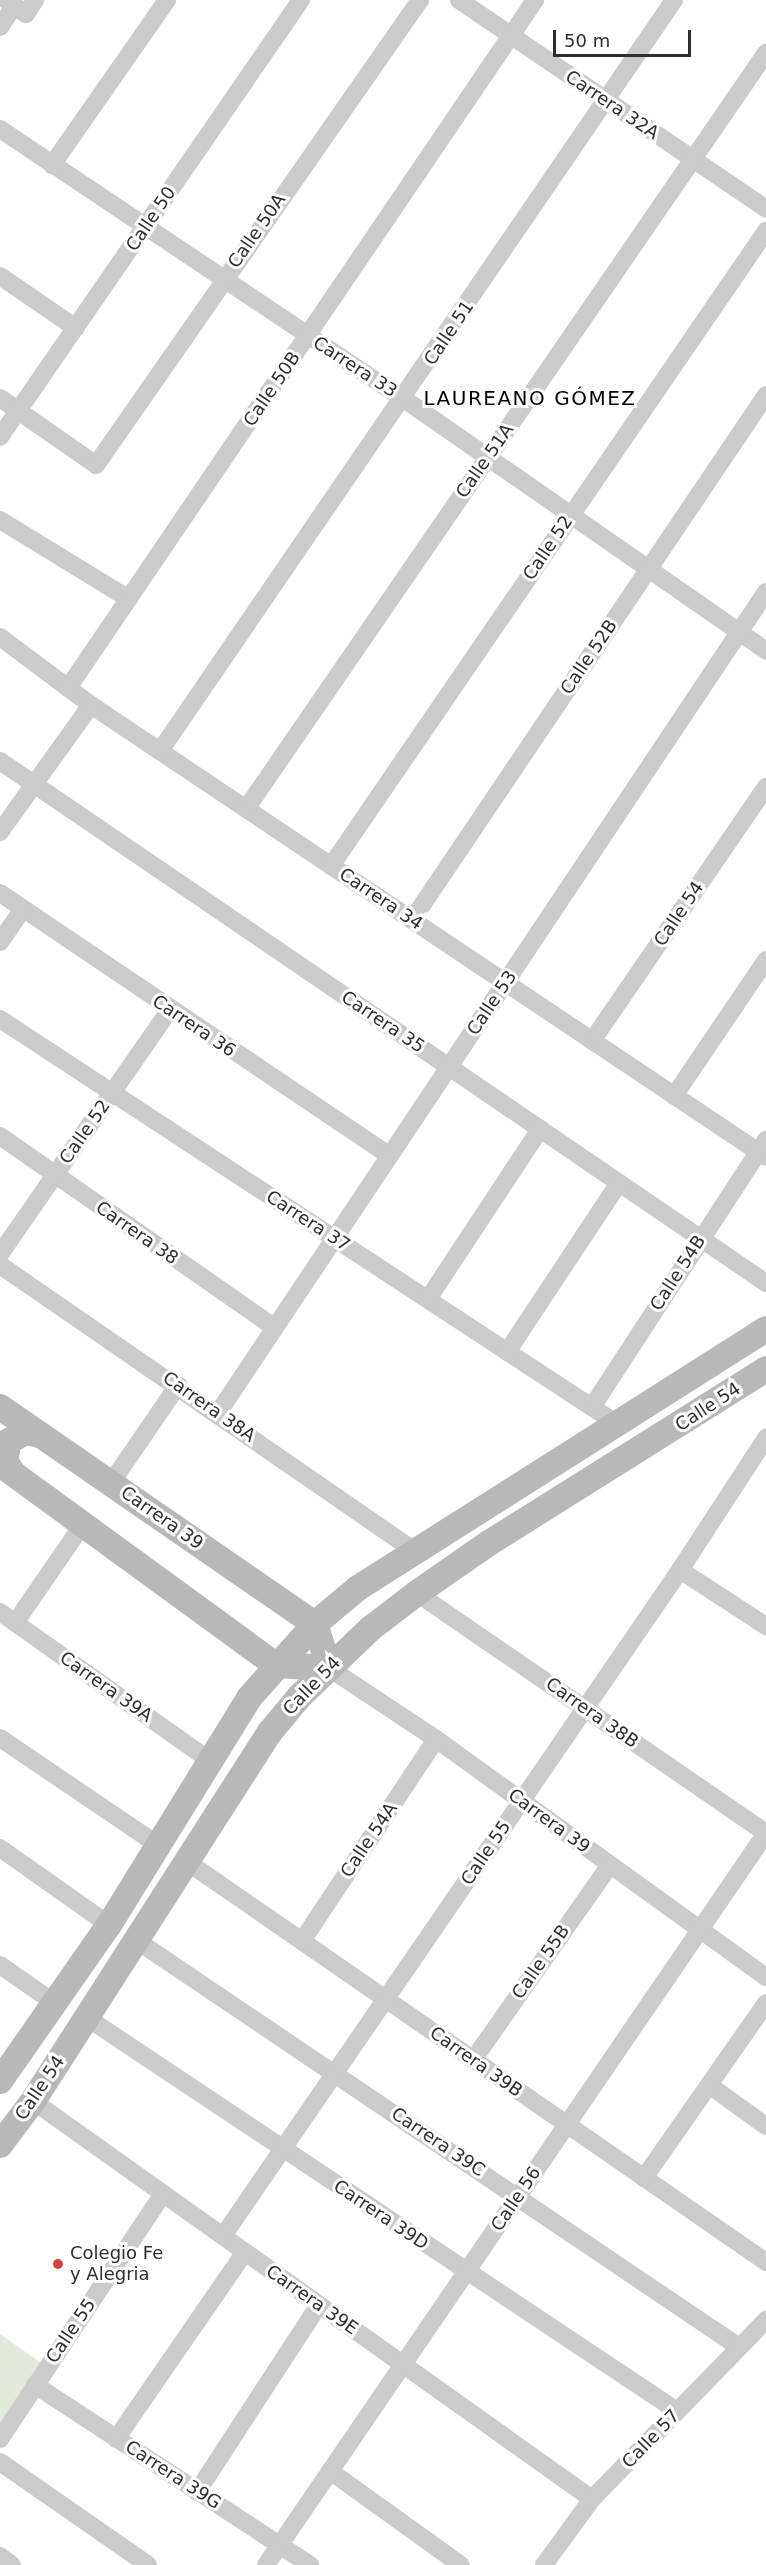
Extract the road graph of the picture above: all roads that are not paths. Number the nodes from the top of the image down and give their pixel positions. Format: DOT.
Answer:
graph roads {
  1 [pos="167,0"];
  2 [pos="300,0"];
  3 [pos="420,0"];
  4 [pos="459,0"];
  5 [pos="535,0"];
  6 [pos="674,0"];
  7 [pos="20,5"];
  8 [pos="0,27"];
  9 [pos="511,36"];
  10 [pos="766,53"];
  11 [pos="607,101"];
  12 [pos="0,129"];
  13 [pos="694,160"];
  14 [pos="52,165"];
  15 [pos="766,209"];
  16 [pos="146,226"];
  17 [pos="766,231"];
  18 [pos="0,276"];
  19 [pos="224,278"];
  20 [pos="76,328"];
  21 [pos="308,336"];
  22 [pos="766,395"];
  23 [pos="0,398"];
  24 [pos="404,399"];
  25 [pos="18,411"];
  26 [pos="0,437"];
  27 [pos="487,457"];
  28 [pos="571,514"];
  29 [pos="0,520"];
  30 [pos="648,569"];
  31 [pos="766,592"];
  32 [pos="129,599"];
  33 [pos="739,633"];
  34 [pos="0,637"];
  35 [pos="766,651"];
  36 [pos="68,688"];
  37 [pos="91,705"];
  38 [pos="160,751"];
  39 [pos="0,760"];
  40 [pos="35,784"];
  41 [pos="766,787"];
  42 [pos="246,809"];
  43 [pos="0,832"];
  44 [pos="331,866"];
  45 [pos="0,893"];
  46 [pos="23,909"];
  47 [pos="412,920"];
  48 [pos="0,942"];
  49 [pos="766,960"];
  50 [pos="506,983"];
  51 [pos="169,1011"];
  52 [pos="0,1019"];
  53 [pos="592,1041"];
  54 [pos="449,1067"];
  55 [pos="111,1095"];
  56 [pos="675,1096"];
  57 [pos="540,1130"];
  58 [pos="0,1136"];
  59 [pos="763,1149"];
  60 [pos="390,1156"];
  61 [pos="55,1176"];
  62 [pos="619,1183"];
  63 [pos="335,1238"];
  64 [pos="700,1238"];
  65 [pos="0,1254"];
  66 [pos="0,1264"];
  67 [pos="766,1283"];
  68 [pos="428,1299"];
  69 [pos="275,1328"];
  70 [pos="766,1329"];
  71 [pos="507,1352"];
  72 [pos="766,1369"];
  73 [pos="178,1385"];
  74 [pos="0,1407"];
  75 [pos="592,1407"];
  76 [pos="218,1413"];
  77 [pos="616,1423"];
  78 [pos="40,1436"];
  79 [pos="766,1438"];
  80 [pos="6,1468"];
  81 [pos="111,1483"];
  82 [pos="83,1524"];
  83 [pos="416,1552"];
  84 [pos="680,1570"];
  85 [pos="358,1588"];
  86 [pos="417,1593"];
  87 [pos="276,1597"];
  88 [pos="0,1612"];
  89 [pos="15,1623"];
  90 [pos="315,1624"];
  91 [pos="766,1626"];
  92 [pos="235,1632"];
  93 [pos="276,1665"];
  94 [pos="329,1668"];
  95 [pos="249,1698"];
  96 [pos="585,1709"];
  97 [pos="0,1738"];
  98 [pos="436,1739"];
  99 [pos="212,1762"];
  100 [pos="522,1801"];
  101 [pos="766,1833"];
  102 [pos="158,1845"];
  103 [pos="0,1848"];
  104 [pos="186,1861"];
  105 [pos="610,1864"];
  106 [pos="109,1925"];
  107 [pos="700,1929"];
  108 [pos="136,1940"];
  109 [pos="302,1941"];
  110 [pos="0,1965"];
  111 [pos="766,1977"];
  112 [pos="386,1999"];
  113 [pos="766,2003"];
  114 [pos="56,2004"];
  115 [pos="86,2017"];
  116 [pos="473,2060"];
  117 [pos="335,2073"];
  118 [pos="0,2079"];
  119 [pos="709,2085"];
  120 [pos="33,2101"];
  121 [pos="567,2124"];
  122 [pos="766,2126"];
  123 [pos="0,2145"];
  124 [pos="283,2149"];
  125 [pos="644,2178"];
  126 [pos="163,2194"];
  127 [pos="518,2195"];
  128 [pos="223,2236"];
  129 [pos="245,2252"];
  130 [pos="766,2262"];
  131 [pos="466,2271"];
  132 [pos="320,2305"];
  133 [pos="766,2320"];
  134 [pos="739,2347"];
  135 [pos="403,2364"];
  136 [pos="35,2385"];
  137 [pos="677,2411"];
  138 [pos="0,2439"];
  139 [pos="116,2439"];
  140 [pos="0,2462"];
  141 [pos="330,2471"];
  142 [pos="197,2492"];
  143 [pos="592,2499"];
  144 [pos="280,2544"];
  145 [pos="0,2556"];
  146 [pos="12,2565"];
  147 [pos="148,2565"];
  148 [pos="266,2565"];
  149 [pos="310,2565"];
  150 [pos="461,2565"];
  151 [pos="544,2565"];
  1 -- 14 [label="street"];
  2 -- 16 [label="street, Calle 50"];
  3 -- 19 [label="street, Calle 50A"];
  4 -- 9 [label="street, Carrera 32A"];
  5 -- 9 [label="street, Calle 50B"];
  6 -- 11 [label="street, Calle 51"];
  7 -- 8 [label="street"];
  9 -- 11 [label="street, Carrera 32A"];
  9 -- 21 [label="street, Calle 50B"];
  10 -- 13 [label="street, Calle 51A"];
  11 -- 13 [label="street, Carrera 32A"];
  11 -- 24 [label="street, Calle 51"];
  12 -- 14 [label="street, Carrera 33"];
  13 -- 15 [label="street, Carrera 32A"];
  13 -- 27 [label="street, Calle 51A"];
  14 -- 16 [label="street, Carrera 33"];
  16 -- 19 [label="street, Carrera 33"];
  16 -- 20 [label="street, Calle 50"];
  17 -- 28 [label="street, Calle 52"];
  18 -- 20 [label="street"];
  19 -- 21 [label="street, Carrera 33"];
  19 -- 25 [label="street, Calle 50A"];
  20 -- 25 [label="street, Calle 50"];
  21 -- 24 [label="street, Carrera 33"];
  21 -- 32 [label="street, Calle 50B"];
  22 -- 30 [label="street, Calle 52B"];
  23 -- 25 [label="street"];
  24 -- 27 [label="street, Carrera 33"];
  24 -- 38 [label="street, Calle 51"];
  25 -- 26 [label="street, Calle 50"];
  27 -- 28 [label="street, Carrera 33"];
  27 -- 42 [label="street, Calle 51A"];
  28 -- 30 [label="street, Carrera 33"];
  28 -- 44 [label="street, Calle 52"];
  29 -- 32 [label="street"];
  30 -- 33 [label="street, Carrera 33"];
  30 -- 47 [label="street, Calle 52B"];
  31 -- 33 [label="street, Calle 53"];
  32 -- 36 [label="street, Calle 50B"];
  33 -- 35 [label="street, Carrera 33"];
  33 -- 50 [label="street, Calle 53"];
  34 -- 36 [label="street, Carrera 34"];
  36 -- 37 [label="street, Carrera 34"];
  37 -- 38 [label="street, Carrera 34"];
  37 -- 40 [label="street"];
  38 -- 42 [label="street, Carrera 34"];
  39 -- 40 [label="street, Carrera 35"];
  40 -- 43 [label="street"];
  40 -- 54 [label="street, Carrera 35"];
  41 -- 53 [label="street, Calle 54"];
  42 -- 44 [label="street, Carrera 34"];
  44 -- 47 [label="street, Carrera 34"];
  45 -- 46 [label="street, Carrera 36"];
  46 -- 48 [label="street"];
  46 -- 51 [label="street, Carrera 36"];
  47 -- 50 [label="street, Carrera 34"];
  49 -- 56 [label="street"];
  50 -- 53 [label="street, Carrera 34"];
  50 -- 54 [label="street, Calle 53"];
  51 -- 55 [label="street, Calle 52"];
  51 -- 60 [label="street, Carrera 36"];
  52 -- 55 [label="street, Carrera 37"];
  53 -- 56 [label="street, Carrera 34"];
  54 -- 57 [label="street, Carrera 35"];
  54 -- 60 [label="street, Calle 53"];
  55 -- 61 [label="street, Calle 52"];
  55 -- 63 [label="street, Carrera 37"];
  56 -- 59 [label="street, Carrera 34"];
  57 -- 62 [label="street, Carrera 35"];
  57 -- 68 [label="street"];
  58 -- 61 [label="street, Carrera 38"];
  59 -- 64 [label="street, Calle 54B"];
  60 -- 63 [label="street, Calle 53"];
  61 -- 65 [label="street, Calle 52"];
  61 -- 69 [label="street, Carrera 38"];
  62 -- 64 [label="street, Carrera 35"];
  62 -- 71 [label="street"];
  63 -- 68 [label="street, Carrera 37"];
  63 -- 69 [label="street, Calle 53"];
  64 -- 67 [label="street, Carrera 35"];
  64 -- 75 [label="street, Calle 54B"];
  66 -- 73 [label="street, Carrera 38A"];
  68 -- 71 [label="street, Carrera 37"];
  69 -- 76 [label="street, Calle 53"];
  70 -- 77 [label="main road, Calle 54"];
  71 -- 75 [label="street, Carrera 37"];
  72 -- 86 [label="main road, Calle 54"];
  73 -- 76 [label="street, Carrera 38A"];
  73 -- 81 [label="street"];
  74 -- 78 [label="main road, Carrera 39"];
  75 -- 77 [label="street, Carrera 37"];
  76 -- 83 [label="street, Carrera 38A"];
  77 -- 83 [label="main road, Calle 54"];
  78 -- 80 [label="main road"];
  78 -- 81 [label="main road, Carrera 39"];
  79 -- 84 [label="street, Calle 55"];
  80 -- 82 [label="main road"];
  81 -- 87 [label="main road, Carrera 39"];
  82 -- 89 [label="street"];
  82 -- 92 [label="main road"];
  83 -- 85 [label="main road, Calle 54"];
  84 -- 91 [label="street"];
  84 -- 96 [label="street, Calle 55"];
  85 -- 87 [label="main road"];
  85 -- 90 [label="main road, Calle 54"];
  86 -- 94 [label="main road, Calle 54"];
  86 -- 96 [label="street, Carrera 38B"];
  87 -- 90 [label="main road, Carrera 39"];
  88 -- 89 [label="street, Carrera 39A"];
  89 -- 99 [label="street, Carrera 39A"];
  90 -- 93 [label="main road, Calle 54"];
  90 -- 94 [label="main road"];
  92 -- 93 [label="main road"];
  92 -- 95 [label="main road"];
  93 -- 94 [label="main road"];
  93 -- 95 [label="main road, Calle 54"];
  94 -- 98 [label="street, Carrera 39"];
  94 -- 104 [label="main road, Calle 54"];
  95 -- 99 [label="main road, Calle 54"];
  96 -- 100 [label="street, Calle 55"];
  96 -- 101 [label="street, Carrera 38B"];
  97 -- 102 [label="street"];
  98 -- 100 [label="street, Carrera 39"];
  98 -- 109 [label="street, Calle 54A"];
  99 -- 102 [label="main road, Calle 54"];
  100 -- 105 [label="street, Carrera 39"];
  100 -- 112 [label="street, Calle 55"];
  101 -- 107 [label="street, Calle 56"];
  102 -- 106 [label="main road, Calle 54"];
  103 -- 106 [label="street"];
  104 -- 108 [label="main road, Calle 54"];
  104 -- 109 [label="street, Carrera 39B"];
  105 -- 107 [label="street, Carrera 39"];
  105 -- 116 [label="street, Calle 55B"];
  106 -- 114 [label="main road, Calle 54"];
  107 -- 111 [label="street, Carrera 39"];
  107 -- 121 [label="street, Calle 56"];
  108 -- 115 [label="main road, Calle 54"];
  108 -- 117 [label="street, Carrera 39C"];
  109 -- 112 [label="street, Carrera 39B"];
  110 -- 114 [label="street"];
  112 -- 116 [label="street, Carrera 39B"];
  112 -- 117 [label="street, Calle 55"];
  113 -- 119 [label="street"];
  114 -- 118 [label="main road, Calle 54"];
  115 -- 120 [label="main road, Calle 54"];
  115 -- 124 [label="street, Carrera 39D"];
  116 -- 121 [label="street, Carrera 39B"];
  117 -- 124 [label="street, Calle 55"];
  117 -- 127 [label="street, Carrera 39C"];
  119 -- 122 [label="street"];
  119 -- 125 [label="street"];
  120 -- 123 [label="main road, Calle 54"];
  120 -- 126 [label="street, Carrera 39E"];
  121 -- 125 [label="street, Carrera 39B"];
  121 -- 127 [label="street, Calle 56"];
  124 -- 128 [label="street, Calle 55"];
  124 -- 131 [label="street, Carrera 39D"];
  125 -- 130 [label="street, Carrera 39B"];
  126 -- 128 [label="street, Carrera 39E"];
  126 -- 136 [label="street, Calle 55"];
  127 -- 131 [label="street, Calle 56"];
  127 -- 134 [label="street, Carrera 39C"];
  128 -- 129 [label="street, Carrera 39E"];
  129 -- 132 [label="street, Carrera 39E"];
  129 -- 139 [label="street"];
  131 -- 135 [label="street, Calle 56"];
  131 -- 137 [label="street, Carrera 39D"];
  132 -- 135 [label="street, Carrera 39E"];
  132 -- 142 [label="street"];
  133 -- 134 [label="street, Calle 57"];
  134 -- 137 [label="street, Calle 57"];
  135 -- 141 [label="street, Calle 56"];
  135 -- 143 [label="street, Carrera 39E"];
  136 -- 138 [label="street, Calle 55"];
  136 -- 139 [label="street, Carrera 39G"];
  137 -- 143 [label="street, Calle 57"];
  139 -- 142 [label="street, Carrera 39G"];
  140 -- 147 [label="street"];
  141 -- 144 [label="street, Calle 56"];
  141 -- 150 [label="street"];
  142 -- 144 [label="street, Carrera 39G"];
  143 -- 151 [label="street, Calle 57"];
  144 -- 148 [label="street, Calle 56"];
  144 -- 149 [label="street, Carrera 39G"];
  145 -- 146 [label="street"];
}
